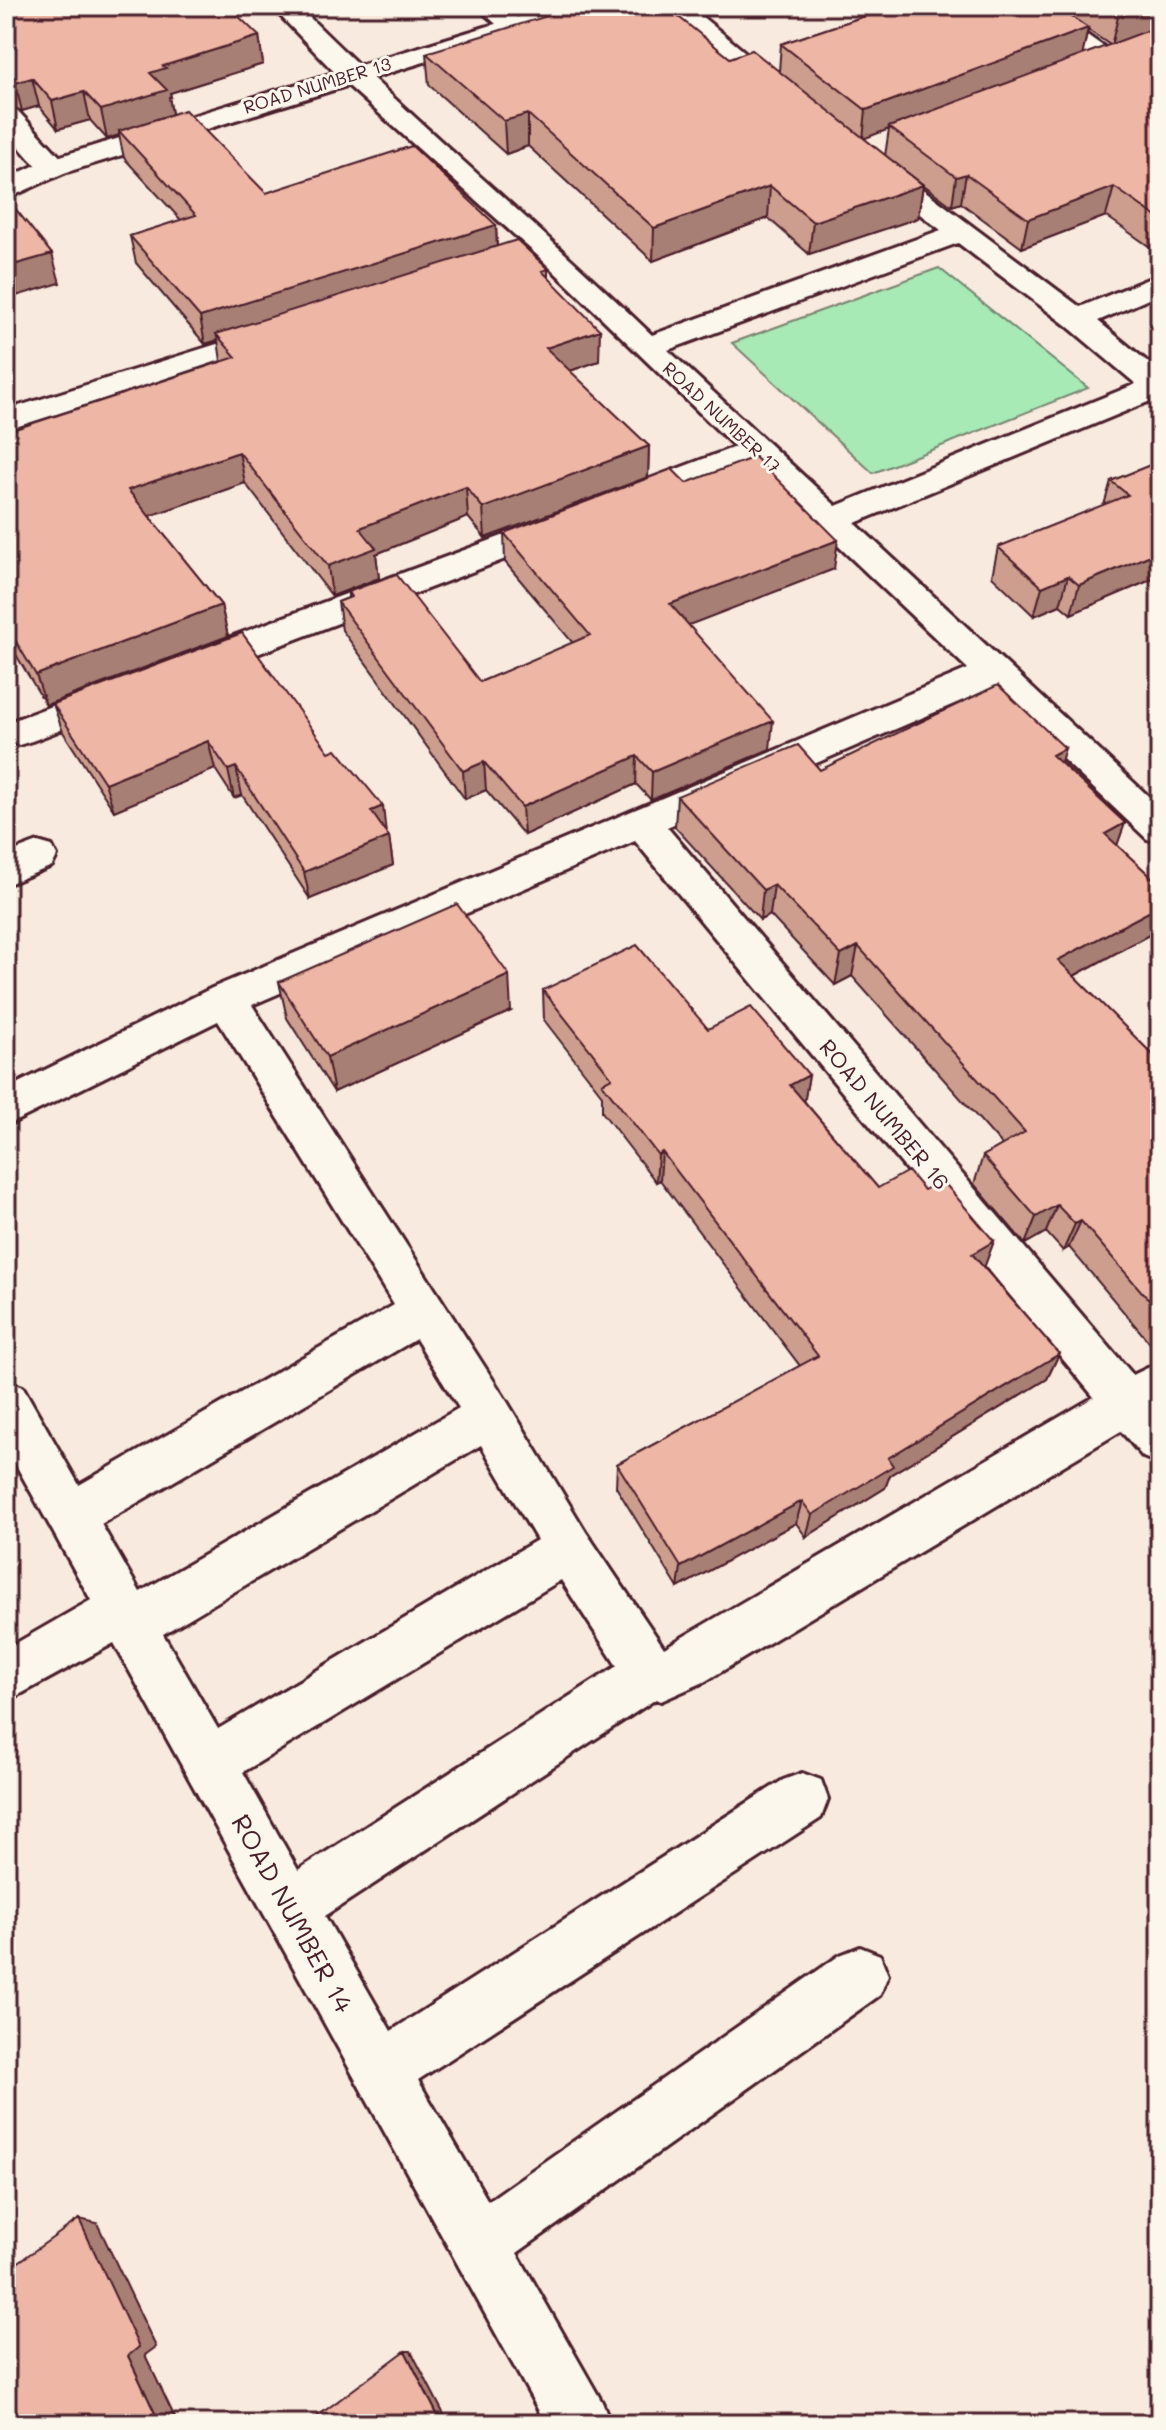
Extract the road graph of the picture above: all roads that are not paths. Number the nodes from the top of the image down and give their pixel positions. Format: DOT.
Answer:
graph roads {
  1 [pos="284,6"];
  2 [pos="489,6"];
  3 [pos="581,6"];
  4 [pos="673,6"];
  5 [pos="1029,6"];
  6 [pos="514,27"];
  7 [pos="1134,50"];
  8 [pos="1108,59"];
  9 [pos="1079,70"];
  10 [pos="351,74"];
  11 [pos="809,114"];
  12 [pos="6,115"];
  13 [pos="887,142"];
  14 [pos="54,167"];
  15 [pos="6,174"];
  16 [pos="6,190"];
  17 [pos="960,233"];
  18 [pos="1160,283"];
  19 [pos="1077,319"];
  20 [pos="307,325"];
  21 [pos="647,347"];
  22 [pos="1159,387"];
  23 [pos="6,420"];
  24 [pos="758,450"];
  25 [pos="832,520"];
  26 [pos="995,672"];
  27 [pos="19,732"];
  28 [pos="641,822"];
  29 [pos="1160,829"];
  30 [pos="226,999"];
  31 [pos="6,1109"];
  32 [pos="424,1311"];
  33 [pos="1143,1392"];
  34 [pos="6,1402"];
  35 [pos="489,1415"];
  36 [pos="1160,1442"];
  37 [pos="70,1516"];
  38 [pos="569,1548"];
  39 [pos="126,1617"];
  40 [pos="651,1673"];
  41 [pos="6,1677"];
  42 [pos="209,1763"];
  43 [pos="802,1799"];
  44 [pos="289,1908"];
  45 [pos="860,1975"];
  46 [pos="382,2070"];
  47 [pos="478,2244"];
  48 [pos="580,2424"];
  1 -- 10 [label="street, ROAD NUMBER 17"];
  2 -- 6 [label="street"];
  3 -- 6 [label="street, ROAD NUMBER 13"];
  4 -- 11 [label="street"];
  5 -- 8 [label="street"];
  6 -- 10 [label="street, ROAD NUMBER 13"];
  7 -- 8 [label="street"];
  8 -- 9 [label="street"];
  10 -- 14 [label="street, ROAD NUMBER 13"];
  10 -- 21 [label="street, ROAD NUMBER 17"];
  12 -- 14 [label="street"];
  13 -- 17 [label="street"];
  14 -- 15 [label="street"];
  14 -- 16 [label="street"];
  17 -- 19 [label="street"];
  17 -- 21 [label="street"];
  18 -- 19 [label="street"];
  19 -- 22 [label="street"];
  20 -- 23 [label="street"];
  21 -- 24 [label="street, ROAD NUMBER 17"];
  22 -- 25 [label="street"];
  24 -- 25 [label="street, ROAD NUMBER 17"];
  24 -- 27 [label="street"];
  25 -- 26 [label="street, ROAD NUMBER 17"];
  26 -- 28 [label="street"];
  26 -- 29 [label="street, ROAD NUMBER 17"];
  28 -- 30 [label="street"];
  28 -- 33 [label="street, ROAD NUMBER 16"];
  30 -- 31 [label="street"];
  30 -- 32 [label="street"];
  32 -- 35 [label="street"];
  32 -- 37 [label="street"];
  33 -- 36 [label="street, ROAD NUMBER 16"];
  33 -- 40 [label="street"];
  34 -- 37 [label="street, ROAD NUMBER 14"];
  35 -- 38 [label="street"];
  35 -- 39 [label="street"];
  37 -- 39 [label="street, ROAD NUMBER 14"];
  38 -- 40 [label="street"];
  38 -- 42 [label="street"];
  39 -- 41 [label="street"];
  39 -- 42 [label="street, ROAD NUMBER 14"];
  40 -- 44 [label="street"];
  42 -- 44 [label="street, ROAD NUMBER 14"];
  43 -- 46 [label="street"];
  44 -- 46 [label="street, ROAD NUMBER 14"];
  45 -- 47 [label="street"];
  46 -- 47 [label="street, ROAD NUMBER 14"];
  47 -- 48 [label="street, ROAD NUMBER 14"];
}
